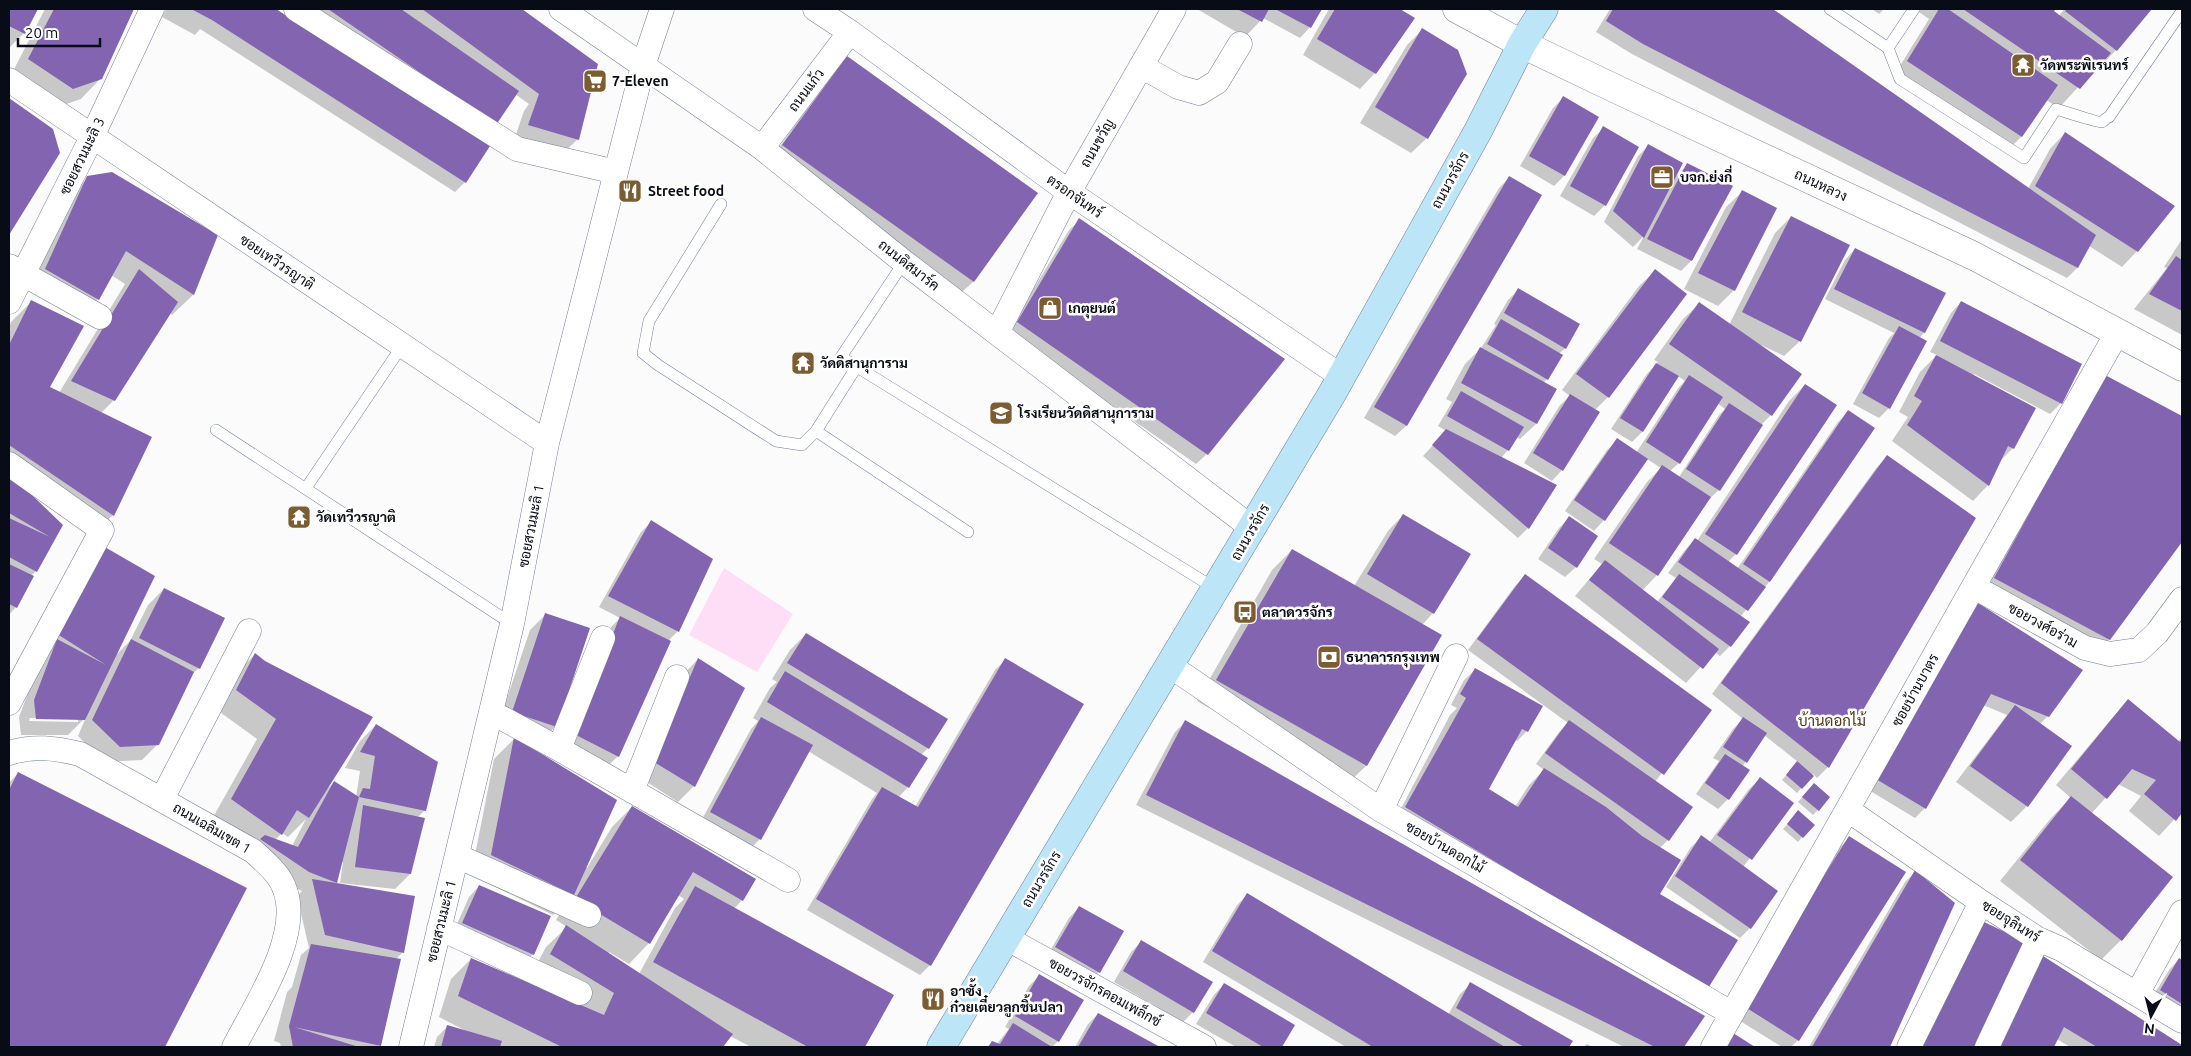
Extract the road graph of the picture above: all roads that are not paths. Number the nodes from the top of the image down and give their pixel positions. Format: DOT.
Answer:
graph roads {
  1 [pos="152,9"];
  2 [pos="296,9"];
  3 [pos="561,9"];
  4 [pos="662,9"];
  5 [pos="815,9"];
  6 [pos="1174,9"];
  7 [pos="1457,9"];
  8 [pos="1544,9"];
  9 [pos="1830,9"];
  10 [pos="1914,9"];
  11 [pos="2182,11"];
  12 [pos="850,32"];
  13 [pos="1240,44"];
  14 [pos="1522,44"];
  15 [pos="1888,48"];
  16 [pos="643,66"];
  17 [pos="1141,66"];
  18 [pos="9,80"];
  19 [pos="92,137"];
  20 [pos="762,148"];
  21 [pos="616,172"];
  22 [pos="1069,192"];
  23 [pos="721,204"];
  24 [pos="904,262"];
  25 [pos="15,270"];
  26 [pos="9,302"];
  27 [pos="100,317"];
  28 [pos="997,333"];
  29 [pos="2117,333"];
  30 [pos="402,346"];
  31 [pos="857,366"];
  32 [pos="2182,367"];
  33 [pos="1341,376"];
  34 [pos="216,430"];
  35 [pos="816,431"];
  36 [pos="547,444"];
  37 [pos="9,464"];
  38 [pos="306,488"];
  39 [pos="1252,528"];
  40 [pos="968,532"];
  41 [pos="1974,587"];
  42 [pos="1216,589"];
  43 [pos="2182,599"];
  44 [pos="512,624"];
  45 [pos="249,631"];
  46 [pos="603,638"];
  47 [pos="1456,656"];
  48 [pos="1169,666"];
  49 [pos="678,678"];
  50 [pos="9,703"];
  51 [pos="491,712"];
  52 [pos="559,749"];
  53 [pos="9,752"];
  54 [pos="632,791"];
  55 [pos="162,798"];
  56 [pos="1381,810"];
  57 [pos="1848,810"];
  58 [pos="457,856"];
  59 [pos="788,880"];
  60 [pos="1981,902"];
  61 [pos="2182,912"];
  62 [pos="589,914"];
  63 [pos="440,928"];
  64 [pos="1006,938"];
  65 [pos="2038,939"];
  66 [pos="580,993"];
  67 [pos="2137,994"];
  68 [pos="1732,1013"];
  69 [pos="2182,1021"];
  70 [pos="234,1047"];
  71 [pos="411,1047"];
  72 [pos="941,1047"];
  73 [pos="1204,1047"];
  74 [pos="1713,1047"];
  75 [pos="1909,1047"];
  76 [pos="1988,1047"];
  1 -- 19 [label="street, ซอยสวนมะลิ 3"];
  2 -- 21 [label="street"];
  3 -- 16 [label="street, ถนนดิสมาร์ค"];
  4 -- 16 [label="street, ซอยสวนมะลิ 1"];
  5 -- 12 [label="street, ตรอกจันทร์"];
  6 -- 17 [label="street, ถนนขวัญ"];
  7 -- 14 [label="street, ถนนหลวง"];
  8 -- 14 [label="main road, ถนนวรจักร"];
  9 -- 15 [label="lane"];
  10 -- 15 [label="lane"];
  11 -- 15 [label="lane"];
  12 -- 20 [label="street, ถนนแก้ว"];
  12 -- 22 [label="street, ตรอกจันทร์"];
  13 -- 17 [label="street"];
  14 -- 29 [label="street, ถนนหลวง"];
  14 -- 33 [label="main road, ถนนวรจักร"];
  16 -- 20 [label="street, ถนนดิสมาร์ค"];
  16 -- 21 [label="street, ซอยสวนมะลิ 1"];
  17 -- 22 [label="street, ถนนขวัญ"];
  18 -- 19 [label="street, ซอยเทวีวรญาติ"];
  19 -- 25 [label="street, ซอยสวนมะลิ 3"];
  19 -- 30 [label="street, ซอยเทวีวรญาติ"];
  20 -- 24 [label="street, ถนนดิสมาร์ค"];
  21 -- 36 [label="street, ซอยสวนมะลิ 1"];
  22 -- 28 [label="street, ถนนขวัญ"];
  22 -- 33 [label="street, ตรอกจันทร์"];
  23 -- 35 [label="lane"];
  24 -- 28 [label="street, ถนนดิสมาร์ค"];
  24 -- 31 [label="lane"];
  25 -- 26 [label="street, ซอยสวนมะลิ 3"];
  25 -- 27 [label="street"];
  28 -- 39 [label="street, ถนนดิสมาร์ค"];
  29 -- 32 [label="street, ถนนหลวง"];
  29 -- 41 [label="street, ซอยบ้านบาตร"];
  30 -- 36 [label="street, ซอยเทวีวรญาติ"];
  30 -- 38 [label="lane"];
  31 -- 35 [label="lane"];
  31 -- 42 [label="lane"];
  33 -- 39 [label="main road, ถนนวรจักร"];
  34 -- 38 [label="lane"];
  35 -- 40 [label="lane"];
  36 -- 44 [label="street, ซอยสวนมะลิ 1"];
  37 -- 50 [label="street"];
  38 -- 44 [label="lane"];
  39 -- 42 [label="main road, ถนนวรจักร"];
  41 -- 43 [label="street, ซอยวงศ์อร่าม"];
  41 -- 57 [label="street, ซอยบ้านบาตร"];
  42 -- 48 [label="main road, ถนนวรจักร"];
  44 -- 51 [label="street, ซอยสวนมะลิ 1"];
  45 -- 55 [label="street, ถนนเฉลิมเขต 1"];
  46 -- 52 [label="street"];
  47 -- 56 [label="street"];
  48 -- 56 [label="street, ซอยบ้านดอกไม้"];
  48 -- 64 [label="main road, ถนนวรจักร"];
  49 -- 54 [label="street"];
  51 -- 52 [label="street"];
  51 -- 58 [label="street, ซอยสวนมะลิ 1"];
  52 -- 54 [label="street"];
  53 -- 55 [label="street, ถนนเฉลิมเขต 1"];
  54 -- 59 [label="street"];
  55 -- 70 [label="street, ถนนเฉลิมเขต 1"];
  56 -- 68 [label="street, ซอยบ้านดอกไม้"];
  57 -- 60 [label="street, ซอยจุลินทร์"];
  57 -- 68 [label="street, ซอยบ้านบาตร"];
  58 -- 62 [label="street"];
  58 -- 63 [label="street, ซอยสวนมะลิ 1"];
  60 -- 65 [label="street, ซอยจุลินทร์"];
  60 -- 75 [label="street"];
  61 -- 67 [label="street"];
  63 -- 66 [label="street"];
  63 -- 71 [label="street, ซอยสวนมะลิ 1"];
  64 -- 72 [label="main road, ถนนวรจักร"];
  64 -- 73 [label="street, ซอยวรจักรคอมเพล็กซ์"];
  65 -- 67 [label="street, ซอยจุลินทร์"];
  65 -- 76 [label="street"];
  67 -- 69 [label="street, ซอยจุลินทร์"];
  68 -- 74 [label="street, ซอยบ้านบาตร"];
}
